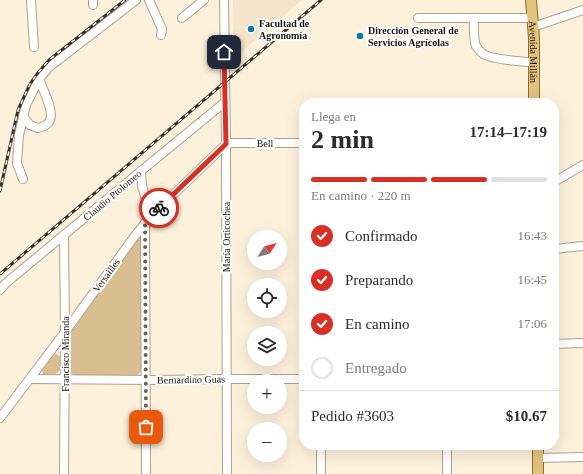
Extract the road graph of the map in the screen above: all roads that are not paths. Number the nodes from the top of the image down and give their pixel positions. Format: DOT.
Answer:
graph roads {
  1 [pos="31,0"];
  2 [pos="136,0"];
  3 [pos="149,0"];
  4 [pos="204,0"];
  5 [pos="224,0"];
  6 [pos="525,0"];
  7 [pos="531,0"];
  8 [pos="537,0"];
  9 [pos="583,10"];
  10 [pos="182,18"];
  11 [pos="418,18"];
  12 [pos="474,18"];
  13 [pos="532,22"];
  14 [pos="161,35"];
  15 [pos="34,47"];
  16 [pos="534,63"];
  17 [pos="39,79"];
  18 [pos="534,98"];
  19 [pos="226,102"];
  20 [pos="23,116"];
  21 [pos="299,143"];
  22 [pos="226,144"];
  23 [pos="583,165"];
  24 [pos="141,171"];
  25 [pos="23,179"];
  26 [pos="559,179"];
  27 [pos="128,181"];
  28 [pos="142,186"];
  29 [pos="151,216"];
  30 [pos="145,223"];
  31 [pos="64,235"];
  32 [pos="583,246"];
  33 [pos="559,248"];
  34 [pos="0,290"];
  35 [pos="65,332"];
  36 [pos="583,343"];
  37 [pos="559,344"];
  38 [pos="31,378"];
  39 [pos="64,379"];
  40 [pos="227,379"];
  41 [pos="299,379"];
  42 [pos="146,380"];
  43 [pos="0,418"];
  44 [pos="321,450"];
  45 [pos="447,450"];
  46 [pos="538,450"];
  47 [pos="583,457"];
  48 [pos="538,458"];
  49 [pos="64,474"];
  50 [pos="146,474"];
  51 [pos="226,474"];
  52 [pos="321,474"];
  53 [pos="447,474"];
  54 [pos="538,474"];
  1 -- 15 [label="street"];
  2 -- 17 [label="street"];
  3 -- 14 [label="street"];
  4 -- 10 [label="street"];
  5 -- 19 [label="street, María Orticochea"];
  6 -- 13 [label="main road"];
  7 -- 13 [label="main road, Avenida Millán"];
  8 -- 13 [label="main road"];
  9 -- 13 [label="street"];
  11 -- 12 [label="street"];
  12 -- 13 [label="street"];
  12 -- 16 [label="street"];
  13 -- 16 [label="main road, Avenida Millán"];
  16 -- 18 [label="main road, Avenida Millán"];
  17 -- 20 [label="street"];
  17 -- 20 [label="street"];
  19 -- 22 [label="street, María Orticochea"];
  19 -- 24 [label="street, Claudio Ptolomeo"];
  20 -- 25 [label="street"];
  21 -- 22 [label="street, Bell"];
  22 -- 29 [label="street, Versailles"];
  22 -- 40 [label="street, María Orticochea"];
  23 -- 26 [label="street"];
  24 -- 27 [label="street, Claudio Ptolomeo"];
  24 -- 28 [label="street"];
  27 -- 28 [label="street"];
  27 -- 31 [label="street, Claudio Ptolomeo"];
  28 -- 29 [label="street"];
  29 -- 30 [label="street, Versailles"];
  30 -- 35 [label="street, Versailles"];
  30 -- 42 [label="street"];
  31 -- 34 [label="street, Claudio Ptolomeo"];
  31 -- 35 [label="street, Francisco Miranda"];
  32 -- 33 [label="street"];
  35 -- 38 [label="street, Versailles"];
  35 -- 39 [label="street, Francisco Miranda"];
  36 -- 37 [label="street"];
  38 -- 39 [label="street, Bernardino Guas"];
  38 -- 43 [label="street, Versailles"];
  39 -- 42 [label="street, Bernardino Guas"];
  39 -- 49 [label="street, Francisco Miranda"];
  40 -- 41 [label="street, Bernardino Guas"];
  40 -- 42 [label="street, Bernardino Guas"];
  40 -- 51 [label="street, María Orticochea"];
  42 -- 50 [label="street"];
  44 -- 52 [label="street"];
  45 -- 53 [label="street"];
  46 -- 48 [label="main road"];
  47 -- 48 [label="street"];
  48 -- 54 [label="main road"];
}
